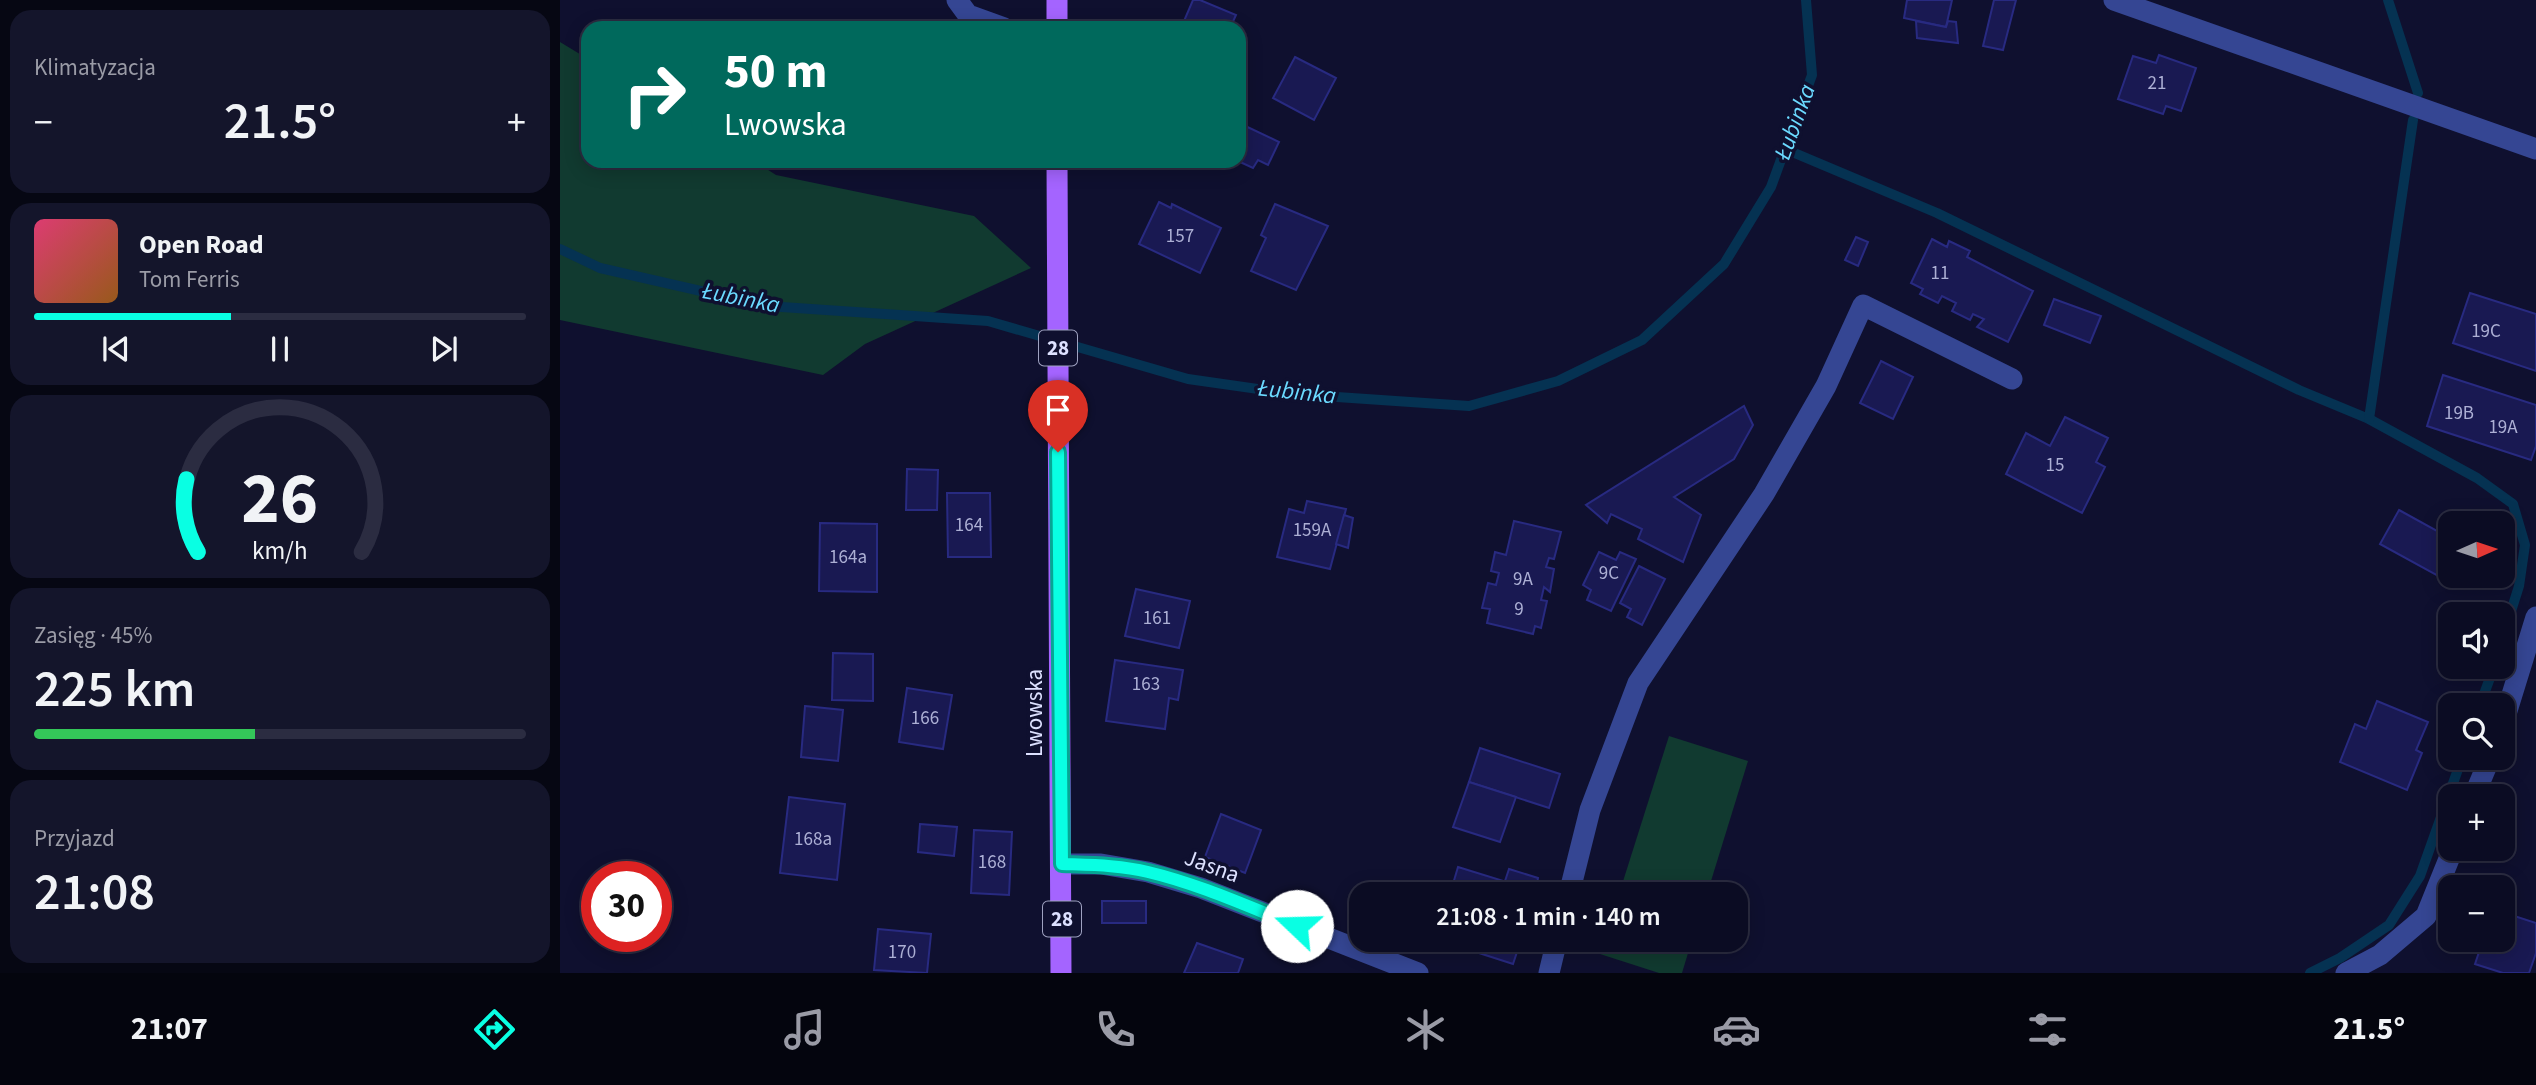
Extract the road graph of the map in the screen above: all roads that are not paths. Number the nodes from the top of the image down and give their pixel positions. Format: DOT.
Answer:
graph roads {
  1 [pos="957,0"];
  2 [pos="1057,0"];
  3 [pos="2114,0"];
  4 [pos="985,21"];
  5 [pos="1057,21"];
  6 [pos="2536,149"];
  7 [pos="1058,168"];
  8 [pos="2012,379"];
  9 [pos="2536,617"];
  10 [pos="2513,693"];
  11 [pos="2448,861"];
  12 [pos="1062,864"];
  13 [pos="1572,882"];
  14 [pos="1554,952"];
  15 [pos="1062,973"];
  16 [pos="1418,973"];
  17 [pos="1549,973"];
  18 [pos="2346,973"];
  1 -- 4 [label="street"];
  2 -- 5 [label="main road"];
  3 -- 6 [label="street"];
  7 -- 12 [label="main road, Lwowska / 28"];
  8 -- 13 [label="street"];
  9 -- 10 [label="street"];
  11 -- 18 [label="street"];
  12 -- 15 [label="main road, Lwowska / 28"];
  12 -- 16 [label="street, Jasna"];
  14 -- 17 [label="street"];
}
